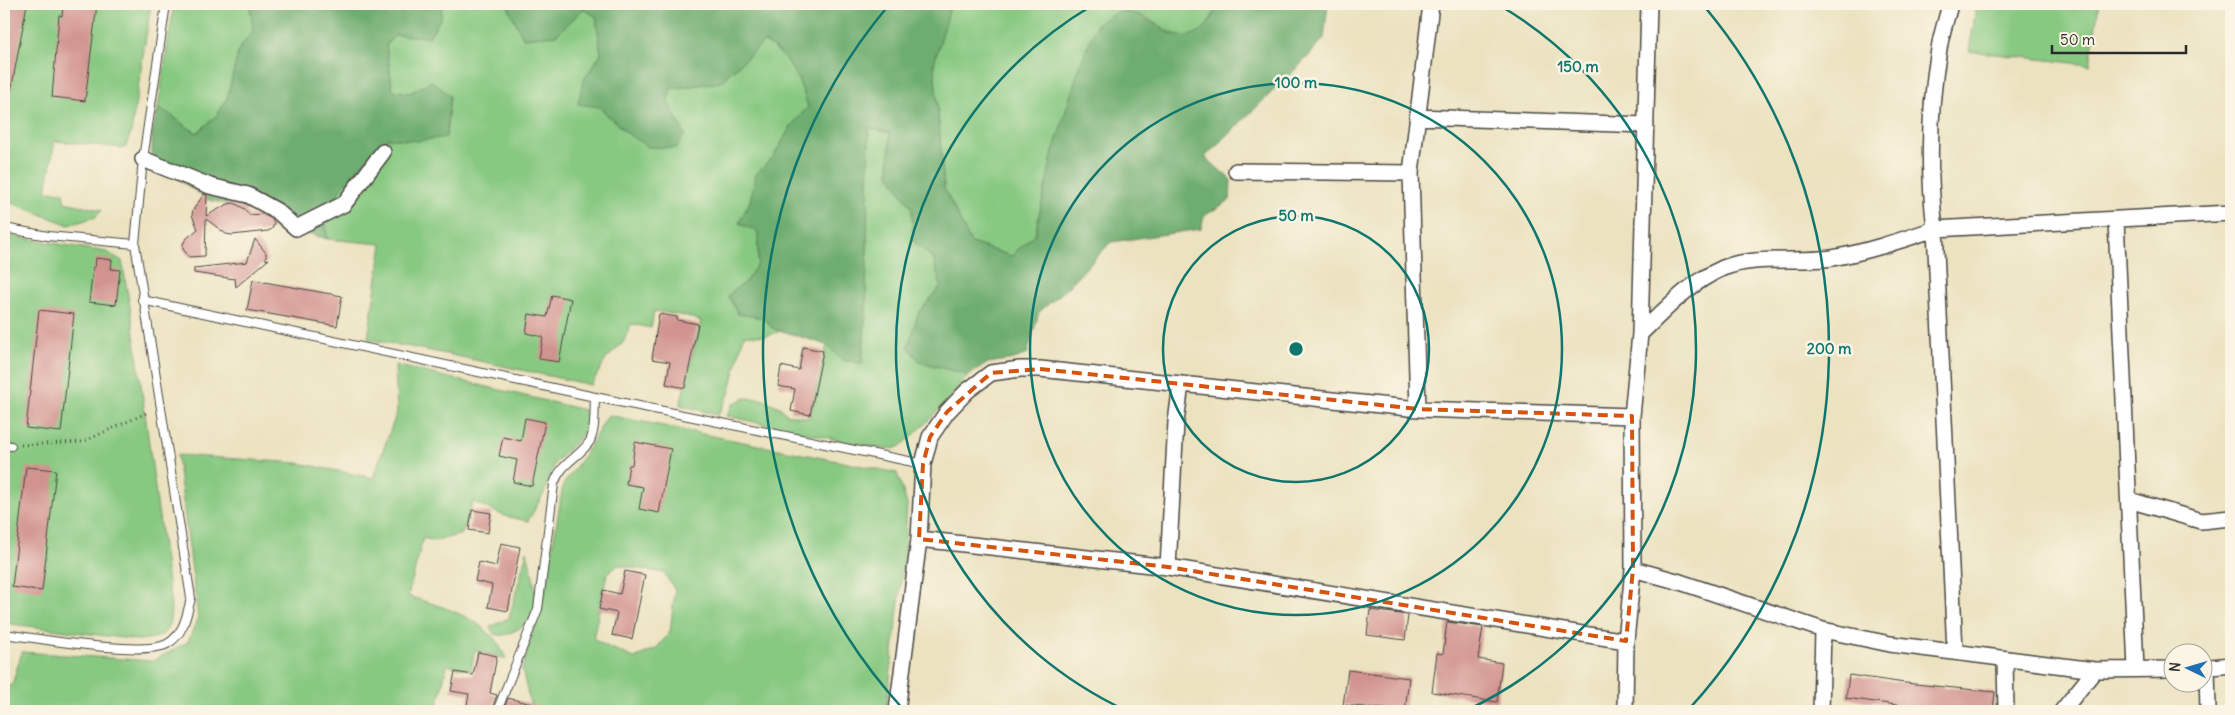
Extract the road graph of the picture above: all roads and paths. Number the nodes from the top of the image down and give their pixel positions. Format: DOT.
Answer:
graph roads {
  1 [pos="166,4"];
  2 [pos="1431,4"];
  3 [pos="1649,4"];
  4 [pos="1950,4"];
  5 [pos="1417,117"];
  6 [pos="1646,125"];
  7 [pos="383,152"];
  8 [pos="143,159"];
  9 [pos="1236,171"];
  10 [pos="1411,173"];
  11 [pos="2231,213"];
  12 [pos="2116,220"];
  13 [pos="4,228"];
  14 [pos="1935,229"];
  15 [pos="135,244"];
  16 [pos="142,300"];
  17 [pos="1640,334"];
  18 [pos="1181,384"];
  19 [pos="595,397"];
  20 [pos="161,407"];
  21 [pos="1418,409"];
  22 [pos="1632,416"];
  23 [pos="7,445"];
  24 [pos="923,464"];
  25 [pos="2129,500"];
  26 [pos="2231,518"];
  27 [pos="919,539"];
  28 [pos="1168,567"];
  29 [pos="1633,569"];
  30 [pos="1823,630"];
  31 [pos="4,634"];
  32 [pos="1626,641"];
  33 [pos="1955,651"];
  34 [pos="2005,660"];
  35 [pos="2231,665"];
  36 [pos="2212,667"];
  37 [pos="2136,669"];
  38 [pos="2162,669"];
  39 [pos="2095,670"];
  40 [pos="2207,692"];
  41 [pos="498,711"];
  42 [pos="897,711"];
  43 [pos="1625,711"];
  44 [pos="1821,711"];
  45 [pos="2006,711"];
  46 [pos="2062,711"];
  47 [pos="2208,711"];
  1 -- 8 [label="lane"];
  2 -- 5 [label="street"];
  3 -- 6 [label="street"];
  4 -- 14 [label="street"];
  5 -- 6 [label="street"];
  5 -- 10 [label="street"];
  6 -- 17 [label="street"];
  7 -- 8 [label="street"];
  8 -- 15 [label="lane"];
  9 -- 10 [label="street"];
  10 -- 21 [label="street"];
  11 -- 12 [label="street"];
  12 -- 14 [label="street"];
  12 -- 25 [label="street"];
  13 -- 15 [label="lane"];
  14 -- 17 [label="street"];
  14 -- 33 [label="street"];
  15 -- 16 [label="lane"];
  16 -- 19 [label="lane"];
  16 -- 20 [label="lane"];
  17 -- 22 [label="street"];
  18 -- 21 [label="street"];
  18 -- 24 [label="street"];
  18 -- 28 [label="street"];
  19 -- 24 [label="lane"];
  19 -- 41 [label="lane"];
  20 -- 23 [label="path"];
  20 -- 31 [label="lane"];
  21 -- 22 [label="street"];
  22 -- 29 [label="street"];
  24 -- 27 [label="street"];
  25 -- 26 [label="street"];
  25 -- 37 [label="street"];
  27 -- 28 [label="street"];
  27 -- 42 [label="street"];
  28 -- 32 [label="street"];
  29 -- 30 [label="street"];
  29 -- 32 [label="street"];
  30 -- 33 [label="street"];
  30 -- 44 [label="street"];
  32 -- 43 [label="street"];
  33 -- 34 [label="street"];
  34 -- 39 [label="street"];
  34 -- 45 [label="street"];
  35 -- 36 [label="street"];
  37 -- 38 [label="street"];
  37 -- 39 [label="street"];
  39 -- 46 [label="street"];
  40 -- 47 [label="street"];
}
